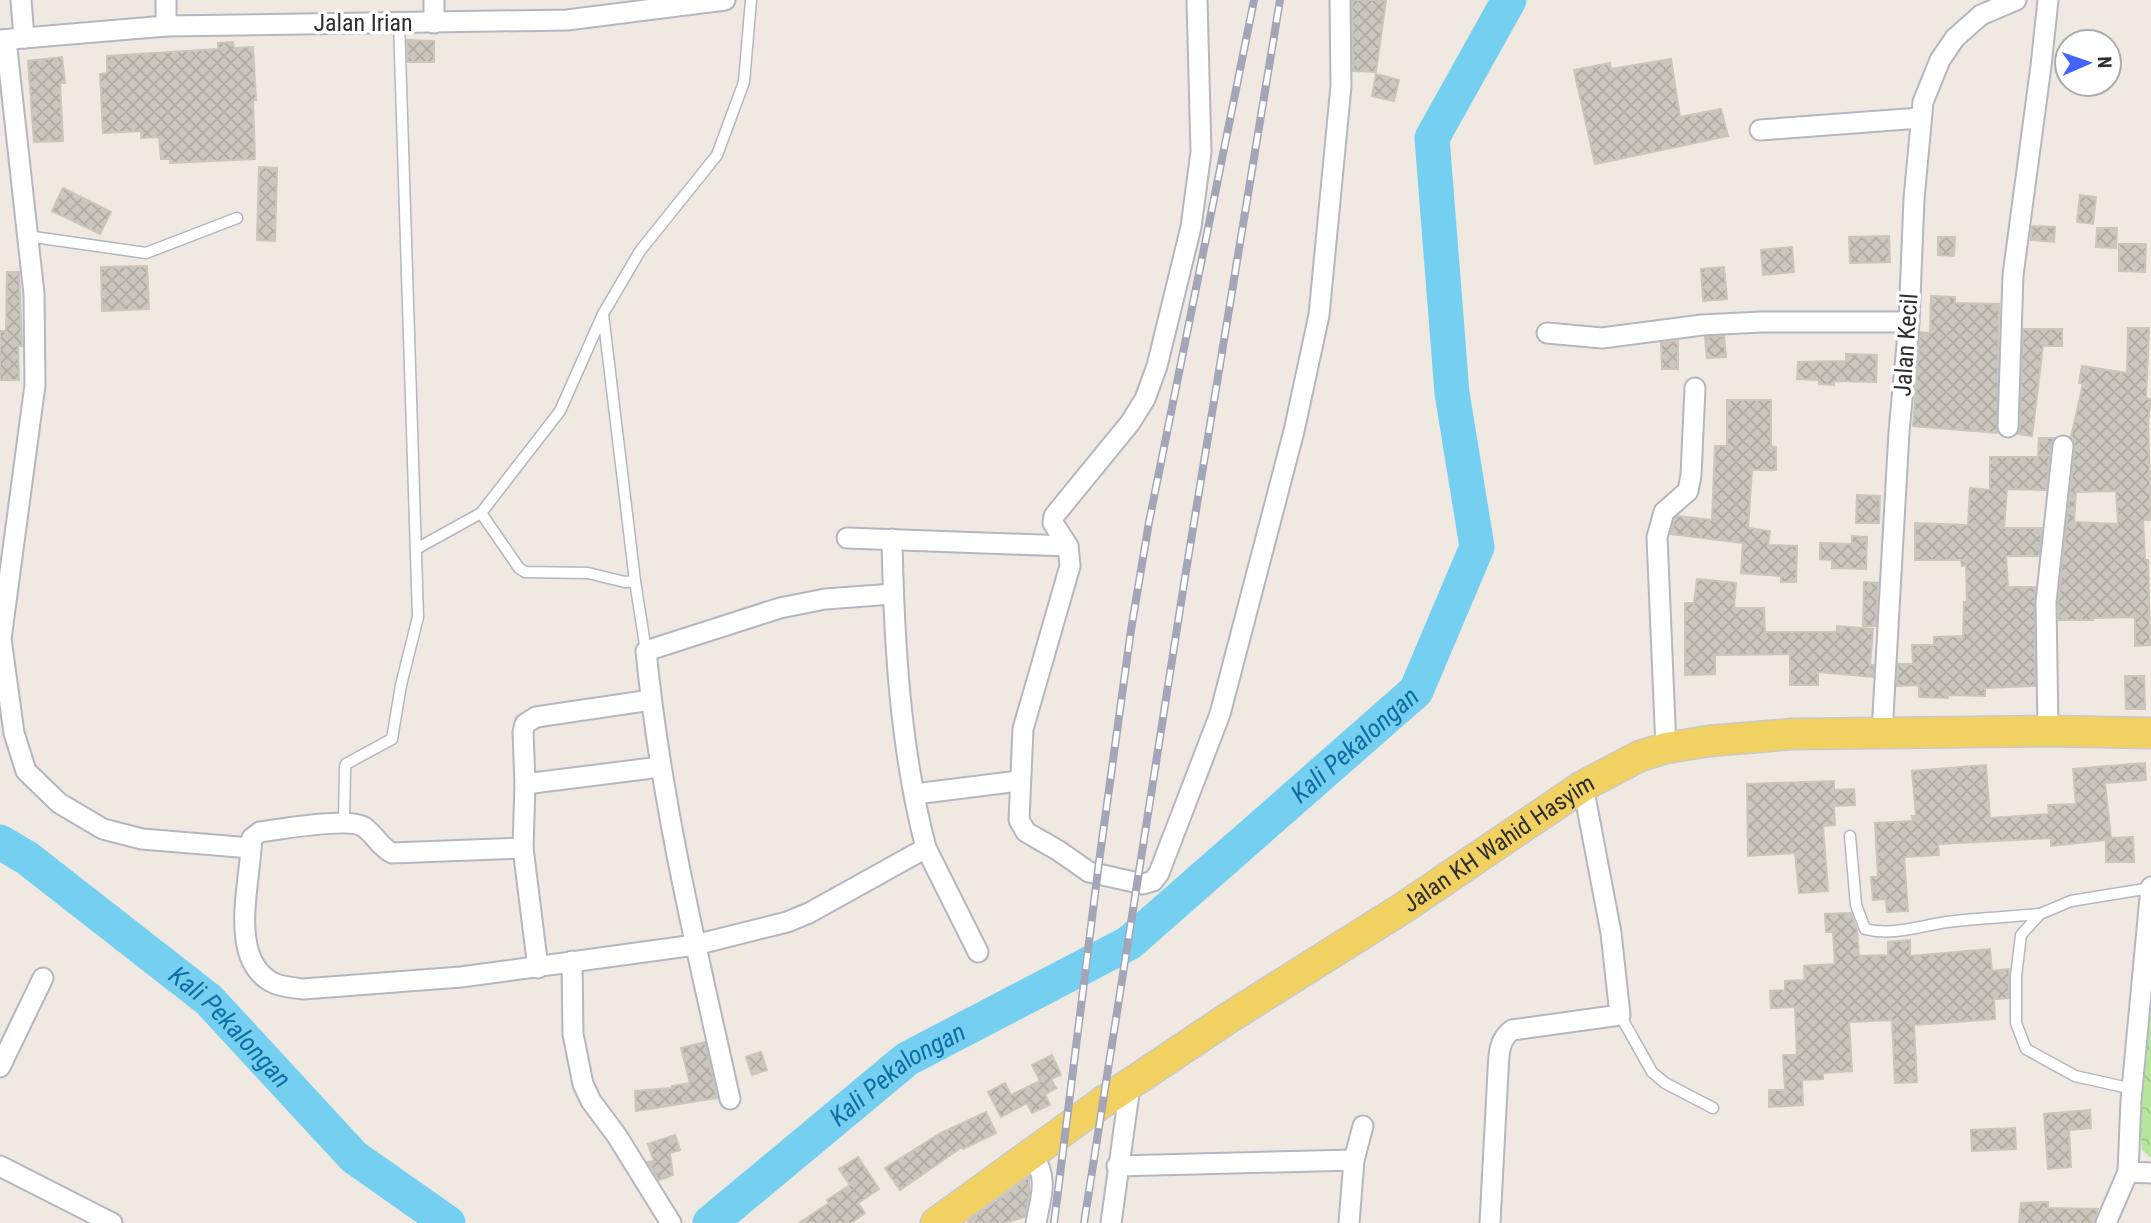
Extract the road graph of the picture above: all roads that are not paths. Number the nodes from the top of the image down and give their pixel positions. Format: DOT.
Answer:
graph roads {
  1 [pos="21,0"];
  2 [pos="166,0"];
  3 [pos="434,0"];
  4 [pos="725,0"];
  5 [pos="751,0"];
  6 [pos="1197,0"];
  7 [pos="1340,0"];
  8 [pos="2016,0"];
  9 [pos="2048,0"];
  10 [pos="612,7"];
  11 [pos="399,22"];
  12 [pos="434,23"];
  13 [pos="166,26"];
  14 [pos="10,40"];
  15 [pos="1920,118"];
  16 [pos="1760,130"];
  17 [pos="237,218"];
  18 [pos="27,236"];
  19 [pos="603,314"];
  20 [pos="1909,322"];
  21 [pos="1547,333"];
  22 [pos="1695,388"];
  23 [pos="2008,427"];
  24 [pos="2063,446"];
  25 [pos="481,513"];
  26 [pos="847,538"];
  27 [pos="892,539"];
  28 [pos="1068,546"];
  29 [pos="416,549"];
  30 [pos="635,581"];
  31 [pos="893,594"];
  32 [pos="1,639"];
  33 [pos="646,651"];
  34 [pos="651,700"];
  35 [pos="2048,731"];
  36 [pos="1882,733"];
  37 [pos="2151,733"];
  38 [pos="1666,748"];
  39 [pos="660,767"];
  40 [pos="1019,781"];
  41 [pos="525,783"];
  42 [pos="1583,786"];
  43 [pos="915,794"];
  44 [pos="344,822"];
  45 [pos="1850,836"];
  46 [pos="251,848"];
  47 [pos="523,848"];
  48 [pos="926,848"];
  49 [pos="2151,888"];
  50 [pos="2040,914"];
  51 [pos="695,945"];
  52 [pos="978,952"];
  53 [pos="572,961"];
  54 [pos="538,968"];
  55 [pos="43,978"];
  56 [pos="1620,1014"];
  57 [pos="0,1067"];
  58 [pos="1130,1086"];
  59 [pos="2133,1089"];
  60 [pos="730,1099"];
  61 [pos="1713,1108"];
  62 [pos="1363,1126"];
  63 [pos="1032,1154"];
  64 [pos="1354,1160"];
  65 [pos="0,1166"];
  66 [pos="1117,1166"];
  67 [pos="2127,1172"];
  68 [pos="2151,1173"];
  69 [pos="112,1223"];
  70 [pos="671,1223"];
  71 [pos="936,1223"];
  72 [pos="1036,1223"];
  73 [pos="1111,1223"];
  74 [pos="1349,1223"];
  75 [pos="1490,1223"];
  76 [pos="2106,1223"];
  1 -- 14 [label="street"];
  2 -- 13 [label="street"];
  3 -- 12 [label="street"];
  4 -- 10 [label="street, Jalan Irian"];
  5 -- 19 [label="lane"];
  6 -- 28 [label="street"];
  7 -- 40 [label="street"];
  8 -- 15 [label="street, Jalan Kecil"];
  9 -- 23 [label="street"];
  10 -- 12 [label="street, Jalan Irian"];
  11 -- 12 [label="street, Jalan Irian"];
  11 -- 13 [label="street, Jalan Irian"];
  11 -- 29 [label="lane"];
  13 -- 14 [label="street, Jalan Irian"];
  14 -- 18 [label="street"];
  15 -- 16 [label="street"];
  15 -- 20 [label="street, Jalan Kecil"];
  17 -- 18 [label="lane"];
  18 -- 32 [label="street"];
  19 -- 25 [label="lane"];
  19 -- 30 [label="lane"];
  20 -- 21 [label="street"];
  20 -- 36 [label="street, Jalan Kecil"];
  22 -- 38 [label="street"];
  24 -- 35 [label="street"];
  25 -- 29 [label="lane"];
  25 -- 30 [label="lane"];
  26 -- 27 [label="street"];
  27 -- 28 [label="street"];
  27 -- 31 [label="street"];
  28 -- 40 [label="street"];
  29 -- 44 [label="lane"];
  30 -- 33 [label="lane"];
  31 -- 33 [label="street"];
  31 -- 43 [label="street"];
  32 -- 46 [label="street"];
  33 -- 34 [label="street"];
  34 -- 39 [label="street"];
  34 -- 41 [label="street"];
  35 -- 36 [label="main road, Jalan KH Wahid Hasyim"];
  35 -- 37 [label="main road, Jalan KH Wahid Hasyim"];
  36 -- 38 [label="main road, Jalan KH Wahid Hasyim"];
  38 -- 42 [label="main road, Jalan KH Wahid Hasyim"];
  39 -- 41 [label="street"];
  39 -- 51 [label="street"];
  40 -- 43 [label="street"];
  41 -- 47 [label="street"];
  42 -- 56 [label="street"];
  42 -- 58 [label="main road, Jalan KH Wahid Hasyim"];
  43 -- 48 [label="street"];
  44 -- 46 [label="street"];
  44 -- 47 [label="street"];
  45 -- 50 [label="lane"];
  46 -- 54 [label="street"];
  47 -- 54 [label="street"];
  48 -- 51 [label="street"];
  48 -- 52 [label="street"];
  49 -- 50 [label="lane"];
  49 -- 59 [label="street"];
  50 -- 59 [label="lane"];
  51 -- 53 [label="street"];
  51 -- 60 [label="street"];
  53 -- 54 [label="street"];
  53 -- 70 [label="street"];
  55 -- 57 [label="street"];
  56 -- 61 [label="lane"];
  56 -- 75 [label="street"];
  58 -- 63 [label="main road, Jalan KH Wahid Hasyim"];
  58 -- 66 [label="street"];
  59 -- 67 [label="street"];
  62 -- 64 [label="street"];
  63 -- 71 [label="main road, Jalan KH Wahid Hasyim"];
  63 -- 72 [label="street"];
  64 -- 66 [label="street"];
  64 -- 74 [label="street"];
  65 -- 69 [label="street"];
  66 -- 73 [label="street"];
  67 -- 68 [label="street"];
  67 -- 76 [label="street"];
}
